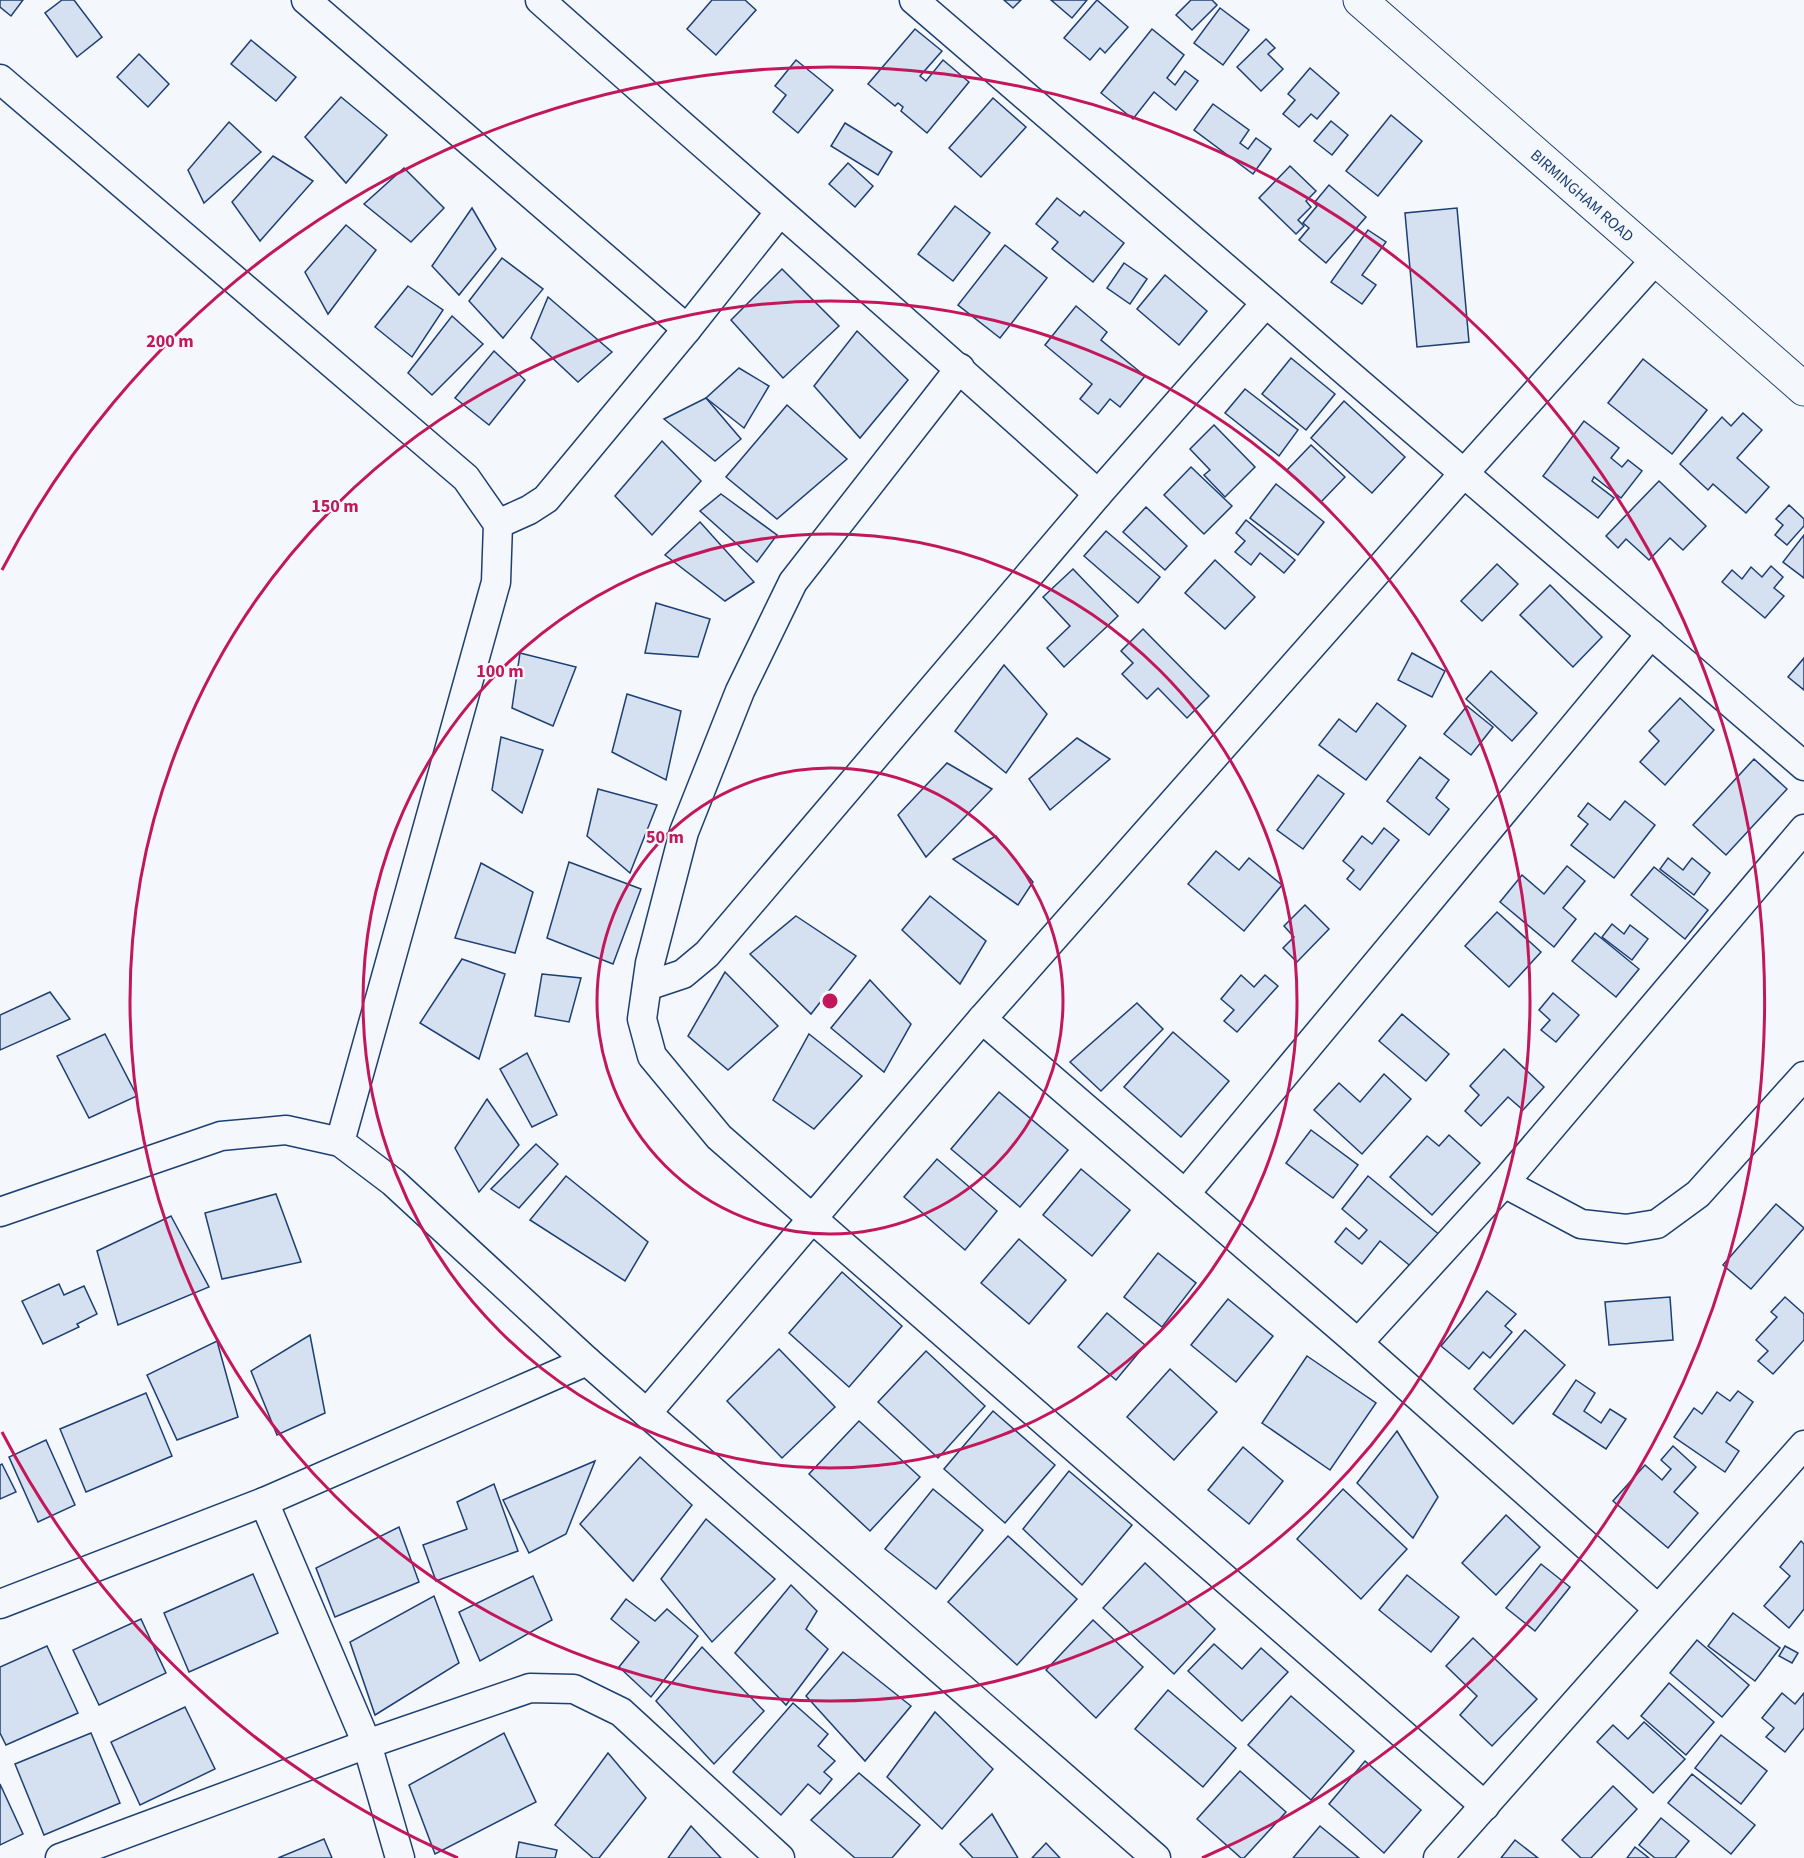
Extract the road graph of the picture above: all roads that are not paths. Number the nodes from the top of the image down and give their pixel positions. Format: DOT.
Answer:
graph roads {
  1 [pos="306,0"];
  2 [pos="540,0"];
  3 [pos="914,0"];
  4 [pos="1360,0"];
  5 [pos="0,79"];
  6 [pos="779,213"];
  7 [pos="1657,258"];
  8 [pos="1265,304"];
  9 [pos="687,329"];
  10 [pos="960,368"];
  11 [pos="1804,389"];
  12 [pos="1465,472"];
  13 [pos="1098,494"];
  14 [pos="498,524"];
  15 [pos="1651,634"];
  16 [pos="1804,766"];
  17 [pos="1804,829"];
  18 [pos="646,986"];
  19 [pos="982,1019"];
  20 [pos="1804,1076"];
  21 [pos="340,1142"];
  22 [pos="1504,1183"];
  23 [pos="1185,1194"];
  24 [pos="0,1212"];
  25 [pos="813,1219"];
  26 [pos="1358,1342"];
  27 [pos="587,1361"];
  28 [pos="647,1413"];
  29 [pos="1804,1445"];
  30 [pos="264,1502"];
  31 [pos="0,1605"];
  32 [pos="1657,1608"];
  33 [pos="367,1744"];
  34 [pos="1485,1806"];
  35 [pos="60,1858"];
  36 [pos="400,1858"];
  37 [pos="780,1858"];
  38 [pos="1156,1858"];
  39 [pos="1438,1858"];
  1 -- 9 [label="street"];
  2 -- 6 [label="street"];
  3 -- 8 [label="street"];
  4 -- 7 [label="street, BIRMINGHAM ROAD"];
  5 -- 14 [label="street"];
  6 -- 9 [label="street"];
  6 -- 10 [label="street"];
  7 -- 11 [label="street, BIRMINGHAM ROAD"];
  7 -- 12 [label="street"];
  8 -- 12 [label="street"];
  8 -- 13 [label="street"];
  9 -- 14 [label="street"];
  10 -- 13 [label="street"];
  10 -- 18 [label="street"];
  12 -- 15 [label="street"];
  12 -- 19 [label="street"];
  13 -- 18 [label="street"];
  14 -- 21 [label="street"];
  15 -- 16 [label="street"];
  15 -- 23 [label="street"];
  17 -- 22 [label="street"];
  18 -- 25 [label="street"];
  19 -- 23 [label="street"];
  19 -- 25 [label="street"];
  20 -- 22 [label="street"];
  21 -- 24 [label="street"];
  21 -- 27 [label="street"];
  22 -- 26 [label="street"];
  23 -- 26 [label="street"];
  25 -- 28 [label="street"];
  25 -- 34 [label="street"];
  26 -- 32 [label="street"];
  27 -- 28 [label="street"];
  27 -- 30 [label="street"];
  28 -- 38 [label="street"];
  29 -- 32 [label="street"];
  30 -- 31 [label="street"];
  30 -- 33 [label="street"];
  32 -- 34 [label="street"];
  33 -- 35 [label="street"];
  33 -- 36 [label="street"];
  33 -- 37 [label="street"];
  34 -- 39 [label="street"];
}
